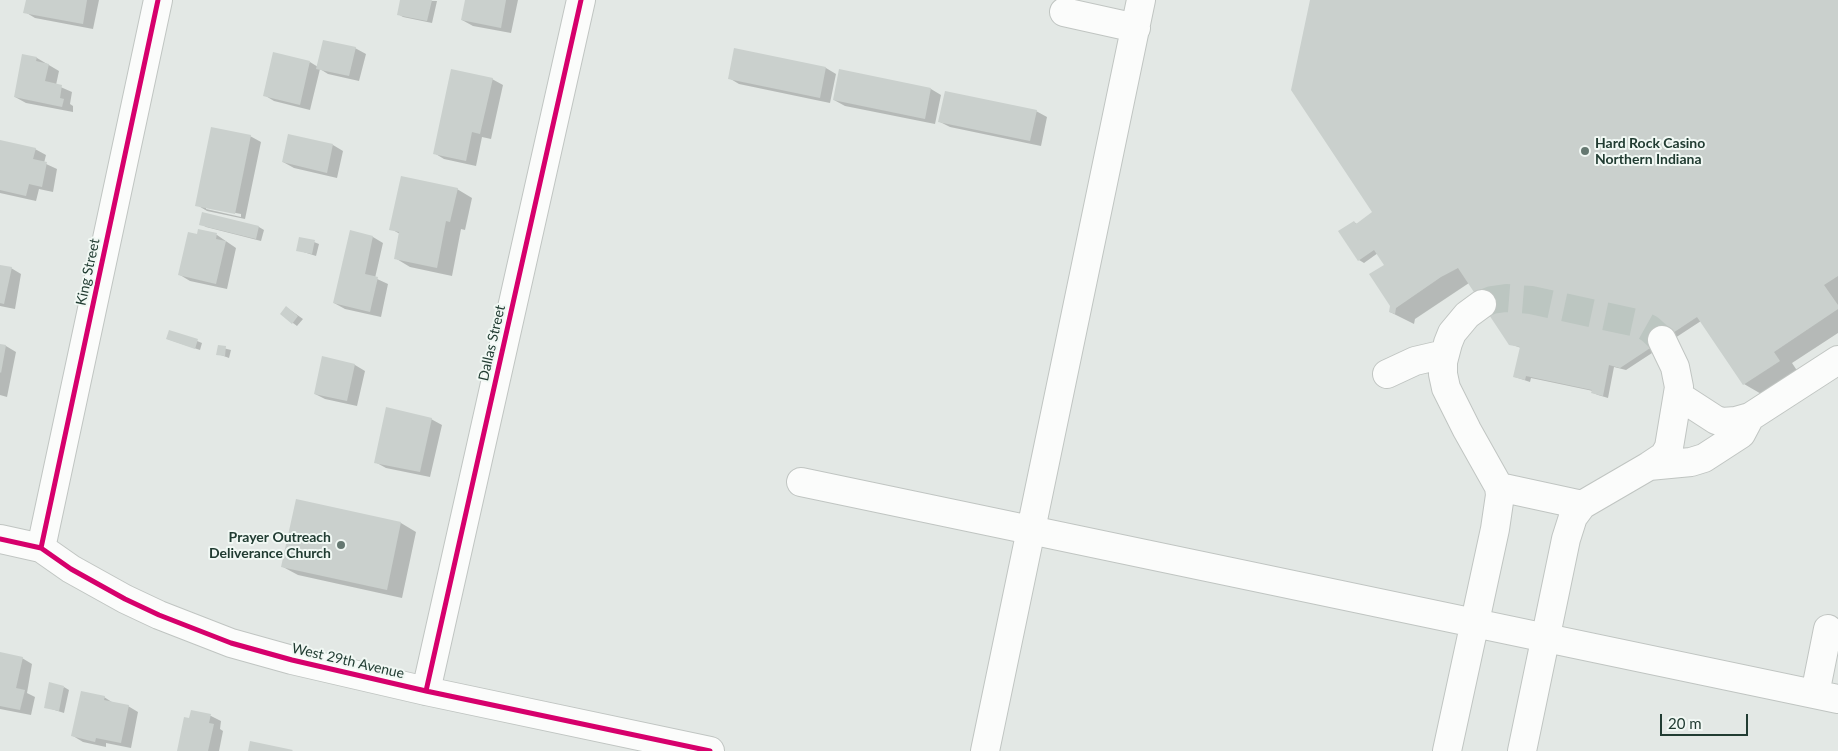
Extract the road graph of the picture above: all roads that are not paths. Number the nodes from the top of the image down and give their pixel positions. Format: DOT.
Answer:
graph roads {
  1 [pos="158,0"];
  2 [pos="581,0"];
  3 [pos="1141,0"];
  4 [pos="1064,12"];
  5 [pos="1136,28"];
  6 [pos="1482,304"];
  7 [pos="1662,340"];
  8 [pos="1445,354"];
  9 [pos="1838,360"];
  10 [pos="1387,374"];
  11 [pos="1679,396"];
  12 [pos="1750,417"];
  13 [pos="1649,466"];
  14 [pos="801,482"];
  15 [pos="1499,487"];
  16 [pos="1582,505"];
  17 [pos="1031,530"];
  18 [pos="0,539"];
  19 [pos="41,548"];
  20 [pos="1474,623"];
  21 [pos="1828,629"];
  22 [pos="1545,638"];
  23 [pos="426,691"];
  24 [pos="1826,697"];
  25 [pos="710,751"];
  26 [pos="985,751"];
  27 [pos="1447,751"];
  28 [pos="1522,751"];
  1 -- 19 [label="street, King Street"];
  2 -- 23 [label="street, Dallas Street"];
  3 -- 5 [label="street"];
  4 -- 5 [label="street"];
  5 -- 17 [label="street"];
  6 -- 8 [label="street"];
  7 -- 11 [label="street"];
  8 -- 10 [label="street"];
  8 -- 15 [label="street"];
  9 -- 12 [label="street"];
  11 -- 12 [label="street"];
  11 -- 13 [label="street"];
  12 -- 13 [label="street"];
  13 -- 16 [label="street"];
  14 -- 17 [label="street"];
  15 -- 16 [label="street"];
  15 -- 20 [label="street"];
  16 -- 22 [label="street"];
  17 -- 20 [label="street"];
  17 -- 26 [label="street"];
  18 -- 19 [label="street, West 29th Avenue"];
  19 -- 23 [label="street, West 29th Avenue"];
  20 -- 22 [label="street"];
  20 -- 27 [label="street"];
  21 -- 24 [label="street"];
  22 -- 24 [label="street"];
  22 -- 28 [label="street"];
  23 -- 25 [label="street, West 29th Avenue"];
}
